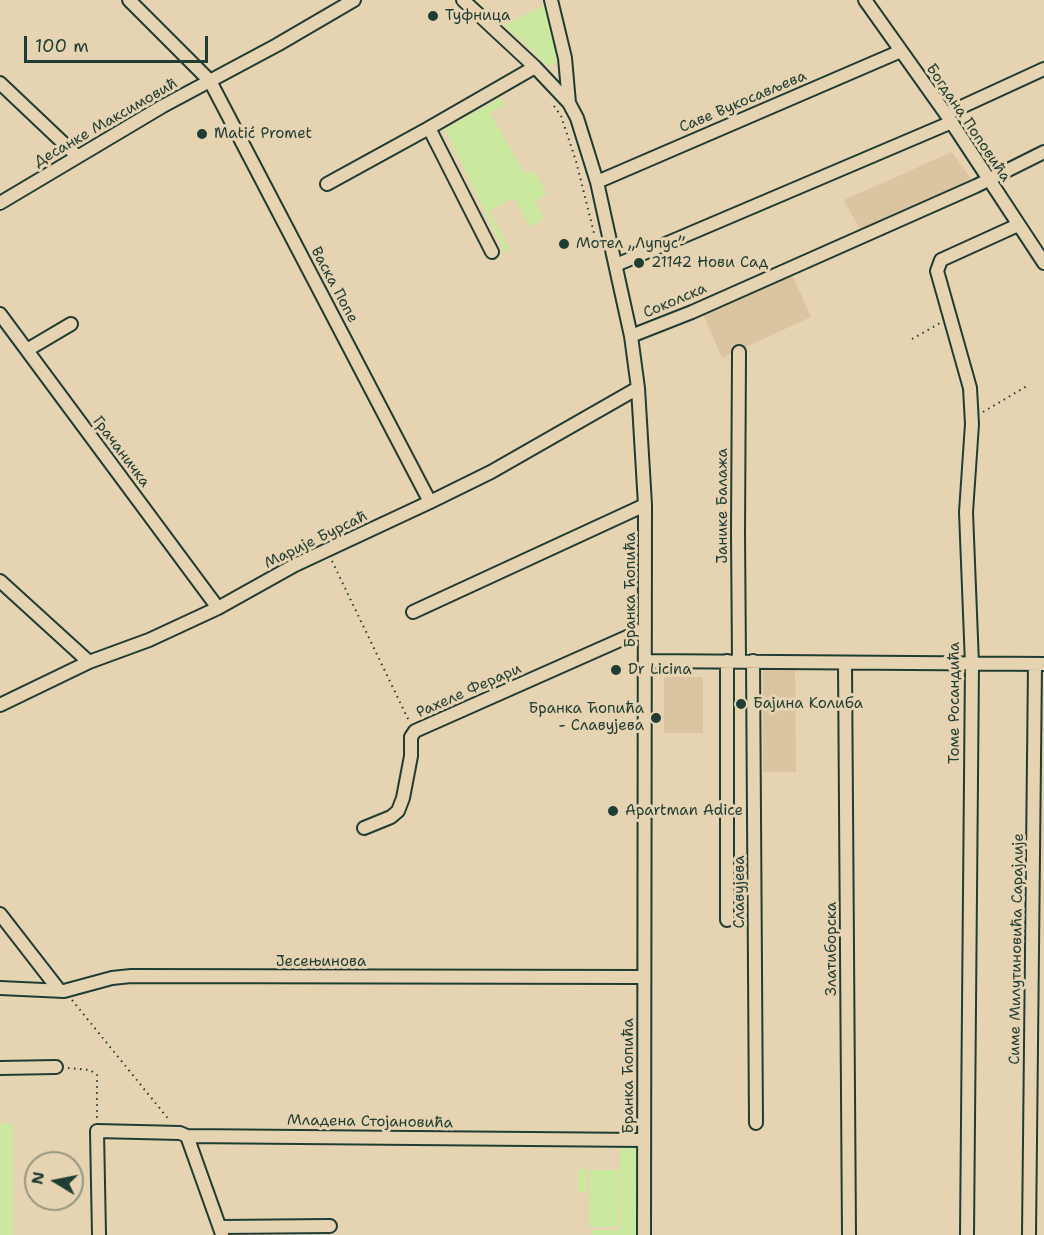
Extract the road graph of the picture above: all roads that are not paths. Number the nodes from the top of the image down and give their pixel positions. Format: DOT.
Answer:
graph roads {
  1 [pos="129,0"];
  2 [pos="354,0"];
  3 [pos="463,0"];
  4 [pos="551,0"];
  5 [pos="865,0"];
  6 [pos="337,4"];
  7 [pos="901,51"];
  8 [pos="536,67"];
  9 [pos="1044,69"];
  10 [pos="210,81"];
  11 [pos="0,83"];
  12 [pos="569,103"];
  13 [pos="949,118"];
  14 [pos="429,129"];
  15 [pos="1044,152"];
  16 [pos="77,156"];
  17 [pos="988,179"];
  18 [pos="597,182"];
  19 [pos="327,184"];
  20 [pos="0,202"];
  21 [pos="1018,225"];
  22 [pos="492,252"];
  23 [pos="1044,263"];
  24 [pos="616,265"];
  25 [pos="0,314"];
  26 [pos="71,324"];
  27 [pos="631,336"];
  28 [pos="27,350"];
  29 [pos="739,352"];
  30 [pos="638,388"];
  31 [pos="430,502"];
  32 [pos="645,505"];
  33 [pos="0,581"];
  34 [pos="218,608"];
  35 [pos="413,612"];
  36 [pos="645,629"];
  37 [pos="646,661"];
  38 [pos="733,661"];
  39 [pos="753,661"];
  40 [pos="89,662"];
  41 [pos="845,663"];
  42 [pos="972,664"];
  43 [pos="1039,664"];
  44 [pos="0,705"];
  45 [pos="364,828"];
  46 [pos="0,914"];
  47 [pos="727,920"];
  48 [pos="644,977"];
  49 [pos="0,988"];
  50 [pos="62,990"];
  51 [pos="56,1067"];
  52 [pos="0,1068"];
  53 [pos="756,1123"];
  54 [pos="184,1134"];
  55 [pos="643,1140"];
  56 [pos="330,1226"];
  57 [pos="221,1231"];
  58 [pos="99,1235"];
  59 [pos="644,1235"];
  60 [pos="849,1235"];
  61 [pos="967,1235"];
  62 [pos="1029,1235"];
  1 -- 10 [label="street, Васка Попе"];
  2 -- 6 [label="street, Десанке Максимовић"];
  3 -- 8 [label="street, Бранка Ћопића"];
  4 -- 12 [label="street"];
  5 -- 7 [label="street, Богдана Поповића"];
  6 -- 10 [label="street, Десанке Максимовић"];
  7 -- 13 [label="street, Богдана Поповића"];
  7 -- 18 [label="street, Саве Вукосављева"];
  8 -- 12 [label="street, Бранка Ћопића"];
  8 -- 14 [label="street"];
  9 -- 13 [label="street"];
  10 -- 16 [label="street, Десанке Максимовић"];
  10 -- 31 [label="street, Васка Попе"];
  11 -- 16 [label="street"];
  12 -- 18 [label="street, Бранка Ћопића"];
  13 -- 17 [label="street, Богдана Поповића"];
  13 -- 24 [label="street"];
  14 -- 19 [label="street"];
  14 -- 22 [label="street"];
  15 -- 17 [label="street"];
  16 -- 20 [label="street, Десанке Максимовић"];
  17 -- 21 [label="street, Богдана Поповића"];
  17 -- 27 [label="street, Соколска"];
  18 -- 24 [label="street, Бранка Ћопића"];
  21 -- 23 [label="street, Богдана Поповића"];
  21 -- 42 [label="street, Томе Росандића"];
  24 -- 27 [label="street, Бранка Ћопића"];
  25 -- 28 [label="street, Грачаничка"];
  26 -- 28 [label="street"];
  27 -- 30 [label="street, Бранка Ћопића"];
  28 -- 34 [label="street, Грачаничка"];
  29 -- 38 [label="street, Јанике Балажа"];
  30 -- 31 [label="street, Марије Бурсаћ"];
  30 -- 32 [label="street, Бранка Ћопића"];
  31 -- 34 [label="street, Марије Бурсаћ"];
  32 -- 35 [label="street"];
  32 -- 36 [label="street, Бранка Ћопића"];
  33 -- 40 [label="street"];
  34 -- 40 [label="street, Марије Бурсаћ"];
  36 -- 37 [label="street, Бранка Ћопића"];
  36 -- 45 [label="street, Рахеле Ферари"];
  37 -- 38 [label="street"];
  37 -- 48 [label="street, Бранка Ћопића"];
  38 -- 39 [label="street"];
  38 -- 47 [label="street, Јанике Балажа"];
  39 -- 41 [label="street"];
  39 -- 53 [label="street, Славујева"];
  40 -- 44 [label="street, Марије Бурсаћ"];
  41 -- 42 [label="street"];
  41 -- 60 [label="street, Златиборска"];
  42 -- 43 [label="street"];
  42 -- 61 [label="street, Томе Росандића"];
  43 -- 62 [label="street, Симе Милутиновића Сарајлије"];
  46 -- 50 [label="street"];
  48 -- 50 [label="street, Јесењинова"];
  48 -- 55 [label="street, Бранка Ћопића"];
  49 -- 50 [label="street, Јесењинова"];
  51 -- 52 [label="street"];
  54 -- 55 [label="street, Младена Стојановића"];
  54 -- 57 [label="street"];
  54 -- 58 [label="street, Младена Стојановића"];
  55 -- 59 [label="street, Бранка Ћопића"];
  56 -- 57 [label="street"];
}
